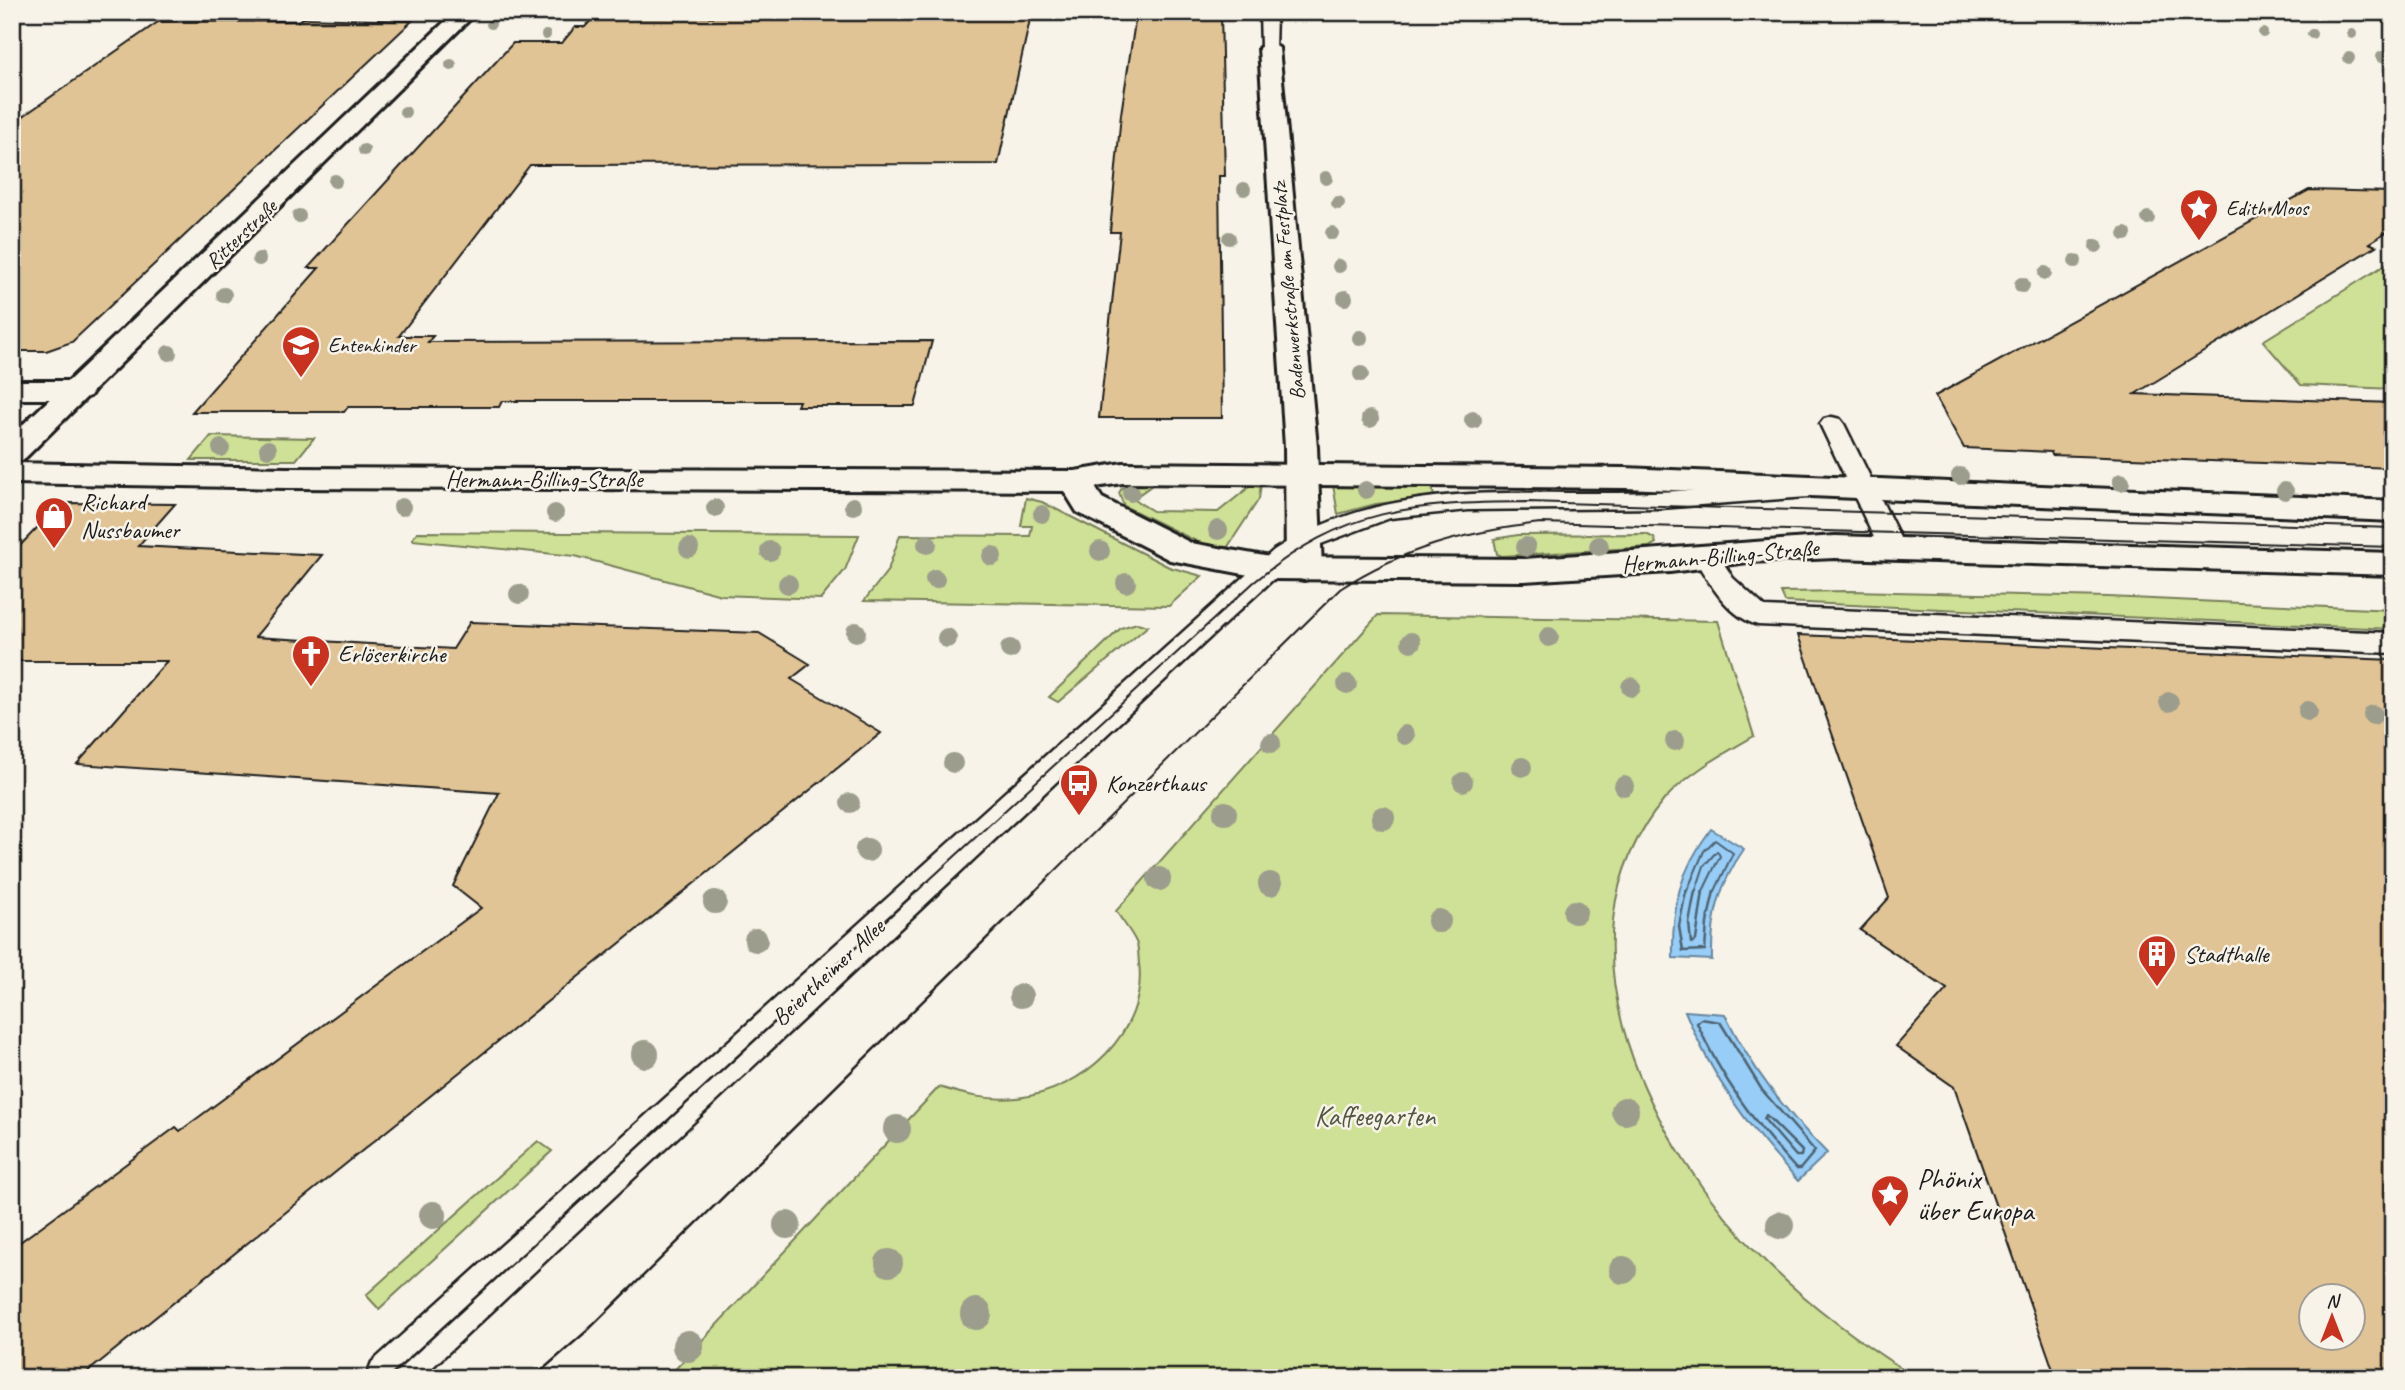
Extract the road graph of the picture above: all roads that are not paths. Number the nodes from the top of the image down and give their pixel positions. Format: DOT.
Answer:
graph roads {
  1 [pos="467,12"];
  2 [pos="1268,12"];
  3 [pos="1269,48"];
  4 [pos="12,390"];
  5 [pos="79,390"];
  6 [pos="1832,424"];
  7 [pos="12,453"];
  8 [pos="12,473"];
  9 [pos="1302,474"];
  10 [pos="1075,481"];
  11 [pos="1865,490"];
  12 [pos="2393,511"];
  13 [pos="1892,548"];
  14 [pos="1304,556"];
  15 [pos="1706,556"];
  16 [pos="2393,564"];
  17 [pos="1270,568"];
  18 [pos="2393,643"];
  19 [pos="388,1378"];
  1 -- 5 [label="street, Ritterstraße"];
  2 -- 3 [label="lane, Badenwerkstraße am Festplatz"];
  3 -- 9 [label="street, Badenwerkstraße am Festplatz"];
  4 -- 5 [label="street"];
  5 -- 7 [label="street, Ritterstraße"];
  6 -- 11 [label="lane"];
  8 -- 10 [label="street, Hermann-Billing-Straße"];
  9 -- 10 [label="street, Hermann-Billing-Straße"];
  9 -- 11 [label="street, Hermann-Billing-Straße"];
  9 -- 14 [label="street, Badenwerkstraße am Festplatz"];
  10 -- 17 [label="street, Hermann-Billing-Straße"];
  11 -- 12 [label="street, Hermann-Billing-Straße"];
  11 -- 13 [label="lane"];
  11 -- 14 [label="lane"];
  13 -- 15 [label="street, Hermann-Billing-Straße"];
  13 -- 16 [label="street, Hermann-Billing-Straße"];
  14 -- 15 [label="street, Hermann-Billing-Straße"];
  14 -- 17 [label="street, Hermann-Billing-Straße"];
  15 -- 18 [label="lane"];
  17 -- 19 [label="lane, Beiertheimer Allee"];
}
